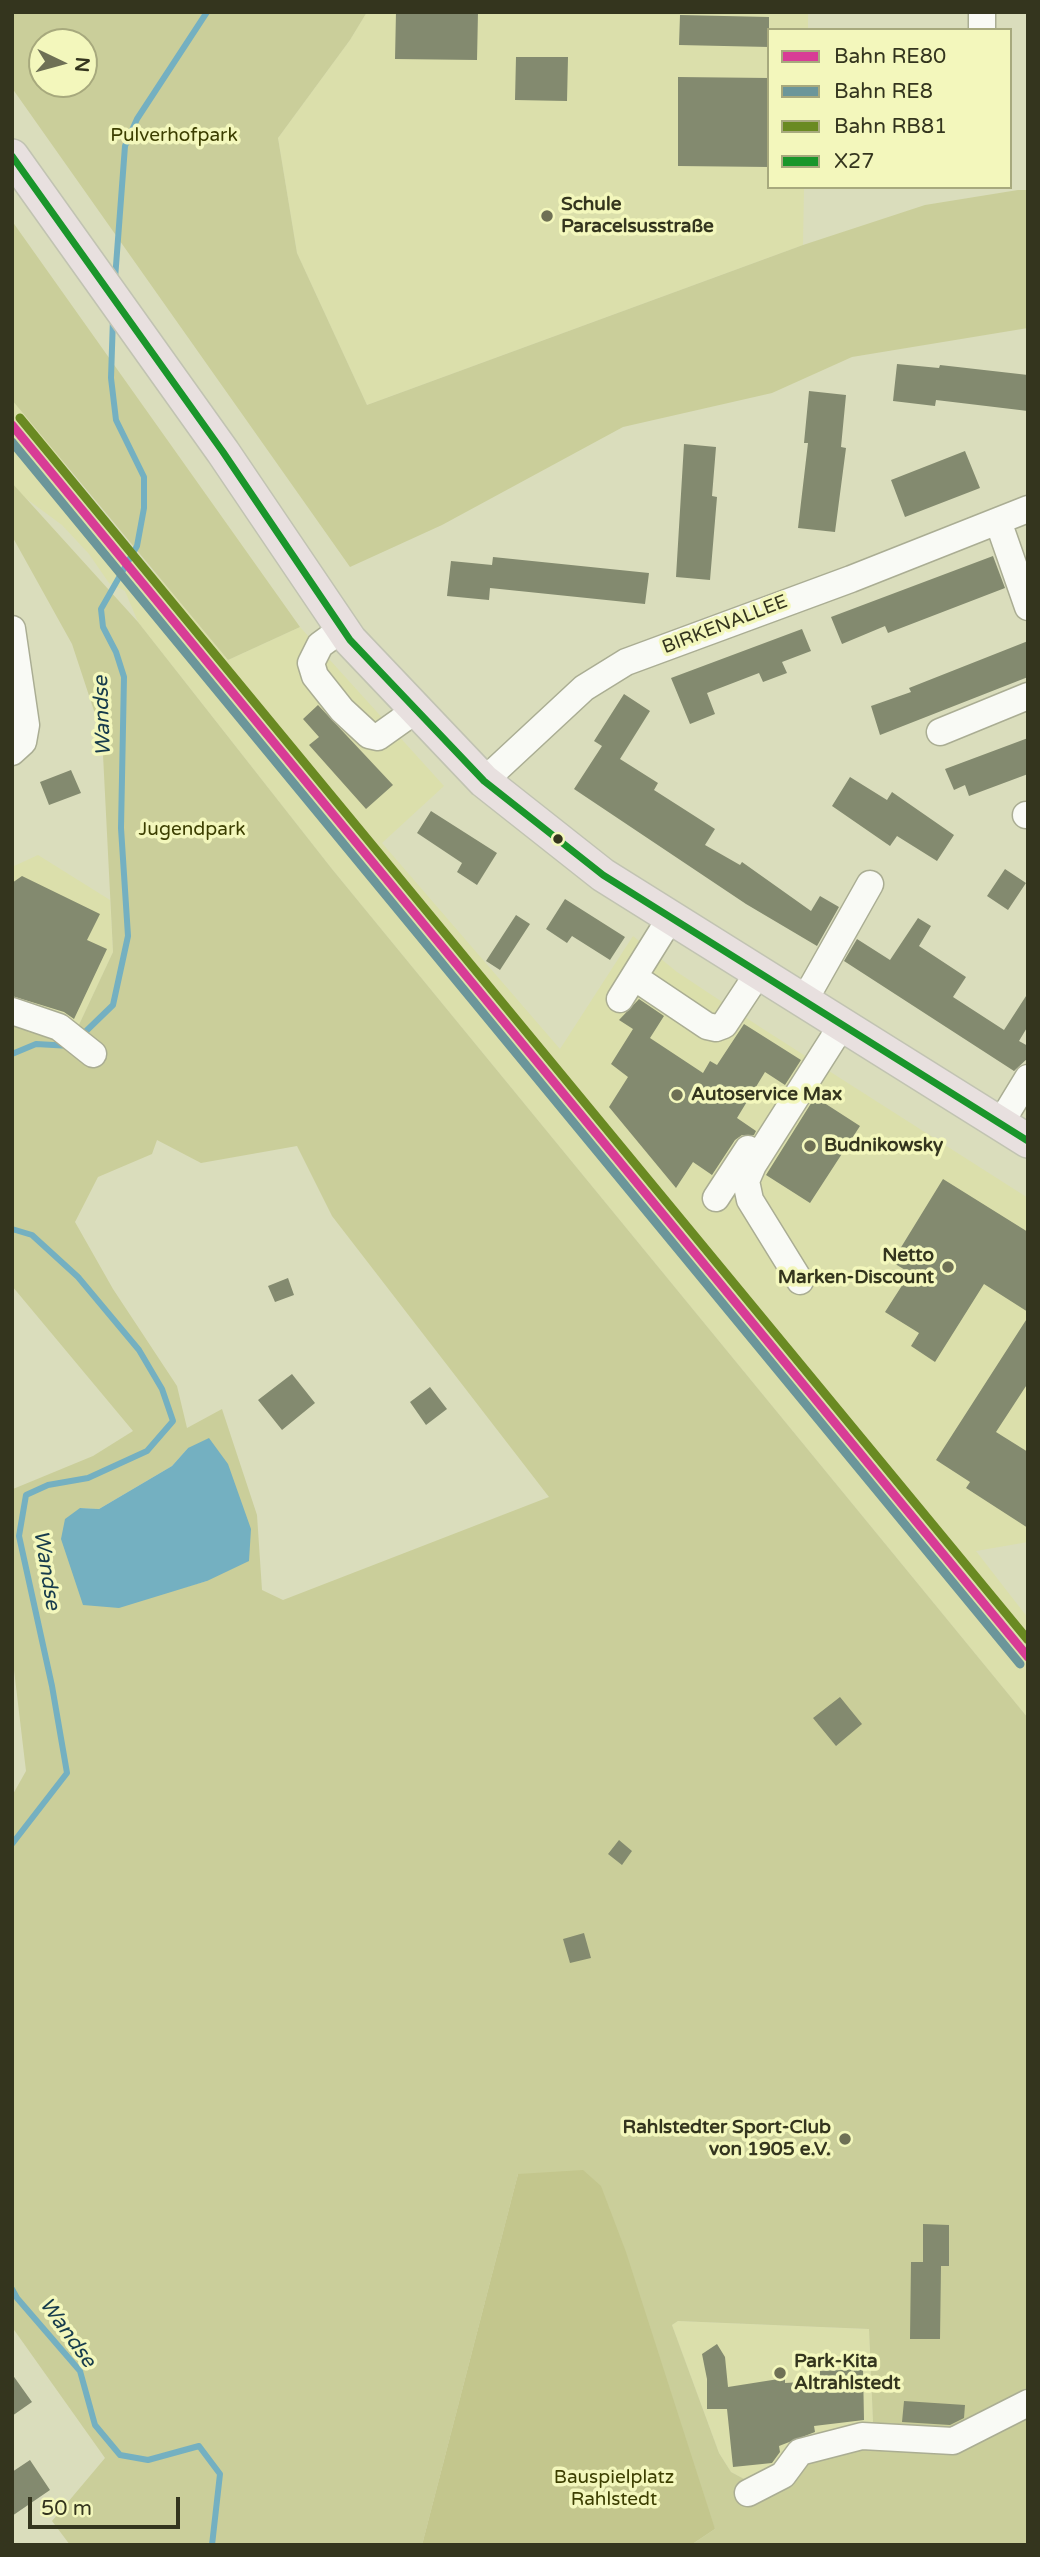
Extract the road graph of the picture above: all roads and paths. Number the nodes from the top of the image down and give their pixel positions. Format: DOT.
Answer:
graph roads {
  1 [pos="12,156"];
  2 [pos="1028,509"];
  3 [pos="999,521"];
  4 [pos="1028,607"];
  5 [pos="12,629"];
  6 [pos="342,629"];
  7 [pos="16,692"];
  8 [pos="1028,696"];
  9 [pos="416,710"];
  10 [pos="940,732"];
  11 [pos="12,752"];
  12 [pos="484,781"];
  13 [pos="870,884"];
  14 [pos="671,917"];
  15 [pos="759,972"];
  16 [pos="634,977"];
  17 [pos="620,999"];
  18 [pos="804,1001"];
  19 [pos="12,1011"];
  20 [pos="839,1022"];
  21 [pos="93,1054"];
  22 [pos="1028,1078"];
  23 [pos="1000,1124"];
  24 [pos="1028,1142"];
  25 [pos="716,1198"];
  26 [pos="800,1281"];
  27 [pos="1028,2403"];
  28 [pos="748,2493"];
  1 -- 6 [label="main road"];
  2 -- 3 [label="street, BIRKENALLEE"];
  3 -- 4 [label="street"];
  3 -- 12 [label="street, BIRKENALLEE"];
  5 -- 7 [label="street"];
  6 -- 9 [label="main road"];
  6 -- 9 [label="street"];
  7 -- 11 [label="street"];
  8 -- 10 [label="street"];
  9 -- 12 [label="main road"];
  12 -- 14 [label="main road"];
  13 -- 18 [label="street"];
  14 -- 15 [label="main road"];
  14 -- 16 [label="street"];
  15 -- 16 [label="street"];
  15 -- 18 [label="main road"];
  16 -- 17 [label="street"];
  18 -- 20 [label="main road"];
  19 -- 21 [label="street"];
  20 -- 23 [label="main road"];
  20 -- 25 [label="street"];
  20 -- 26 [label="street"];
  22 -- 23 [label="street"];
  23 -- 24 [label="main road"];
  27 -- 28 [label="street"];
}
